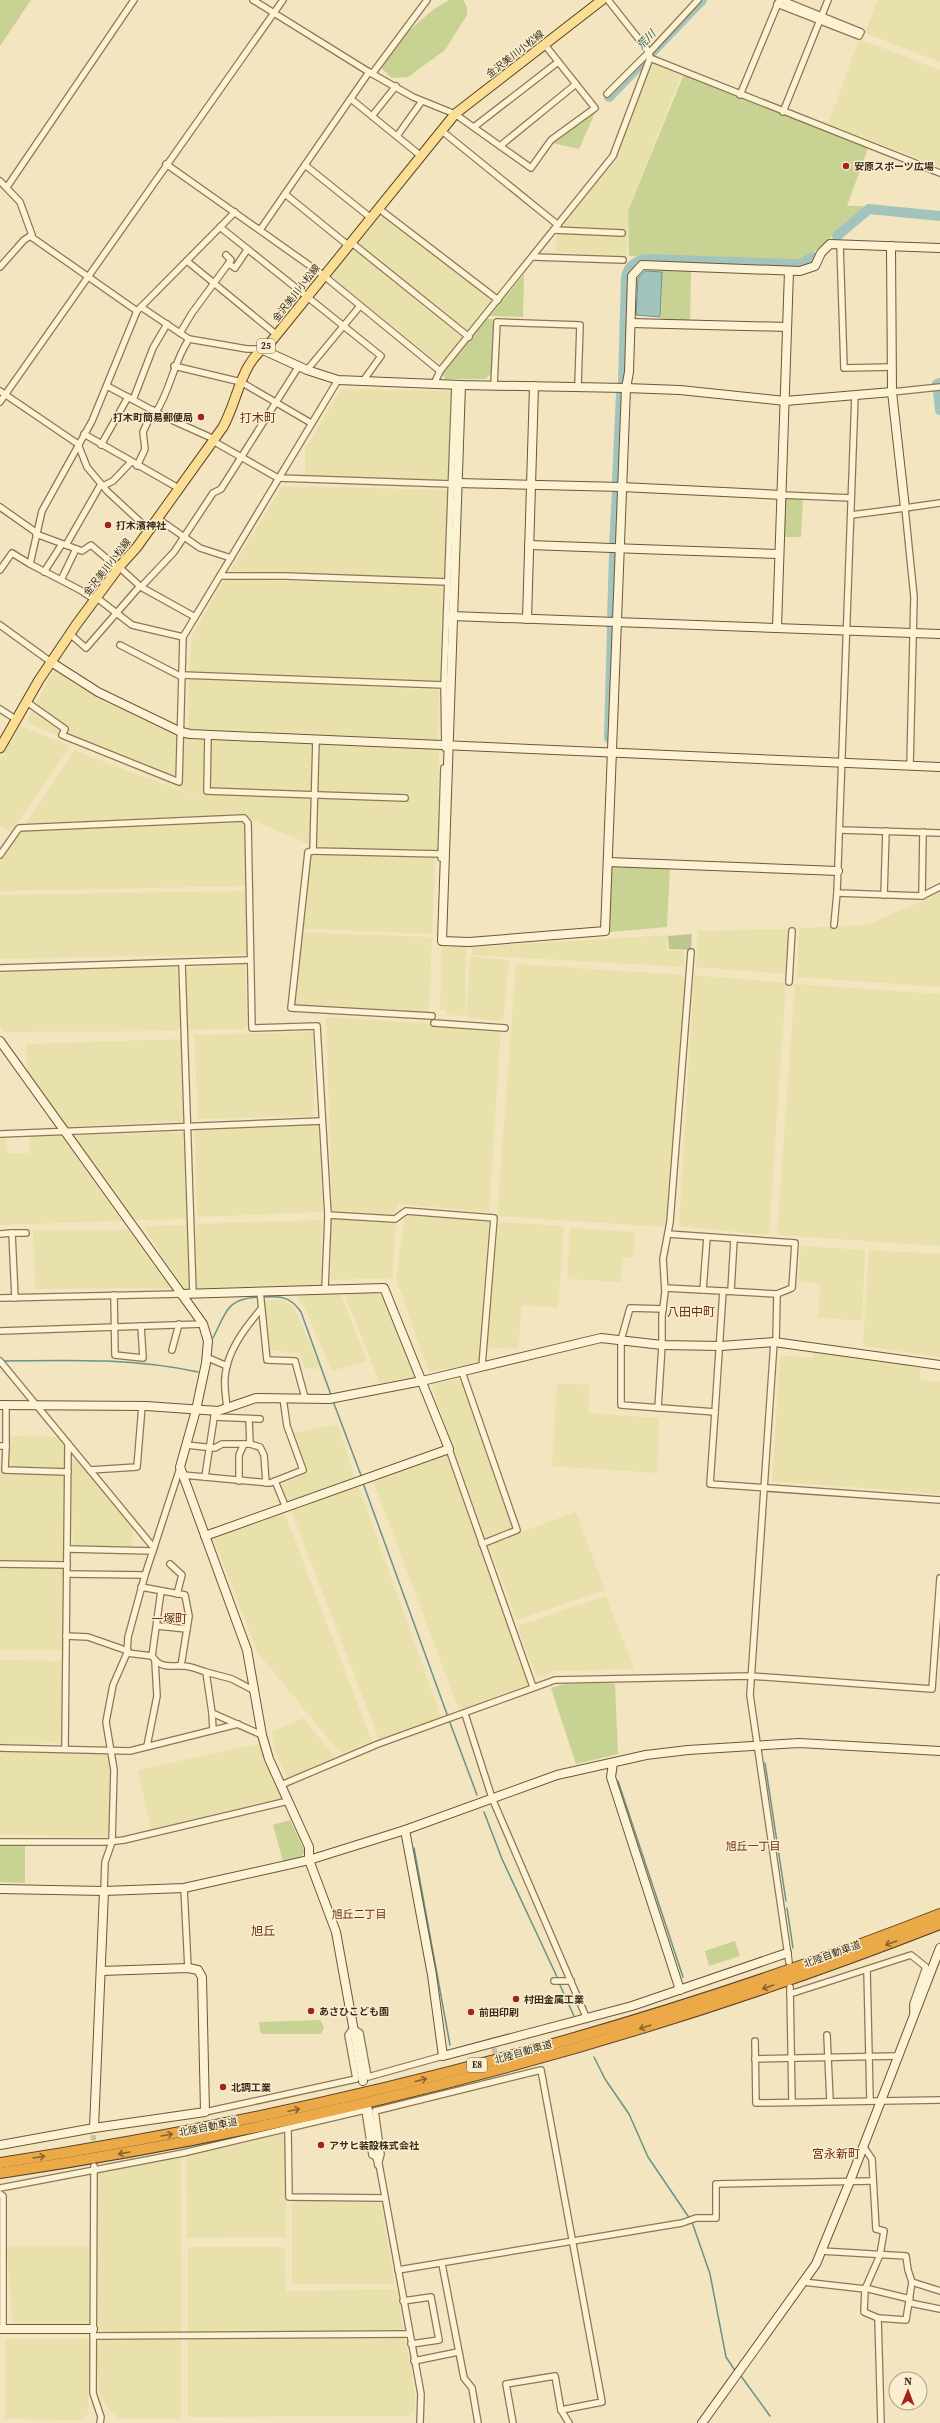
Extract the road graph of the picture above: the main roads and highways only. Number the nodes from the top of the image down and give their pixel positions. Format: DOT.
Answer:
graph roads {
  1 [pos="602,0"];
  2 [pos="0,748"];
  3 [pos="940,1914"];
  4 [pos="940,1925"];
  5 [pos="0,2163"];
  6 [pos="0,2173"];
  1 -- 2 [label="main road, 金沢美川小松線 / 25"];
  5 -- 3 [label="highway, 北陸自動車道 / E8, one-way"];
  4 -- 6 [label="highway, 北陸自動車道 / E8, one-way"];
}
